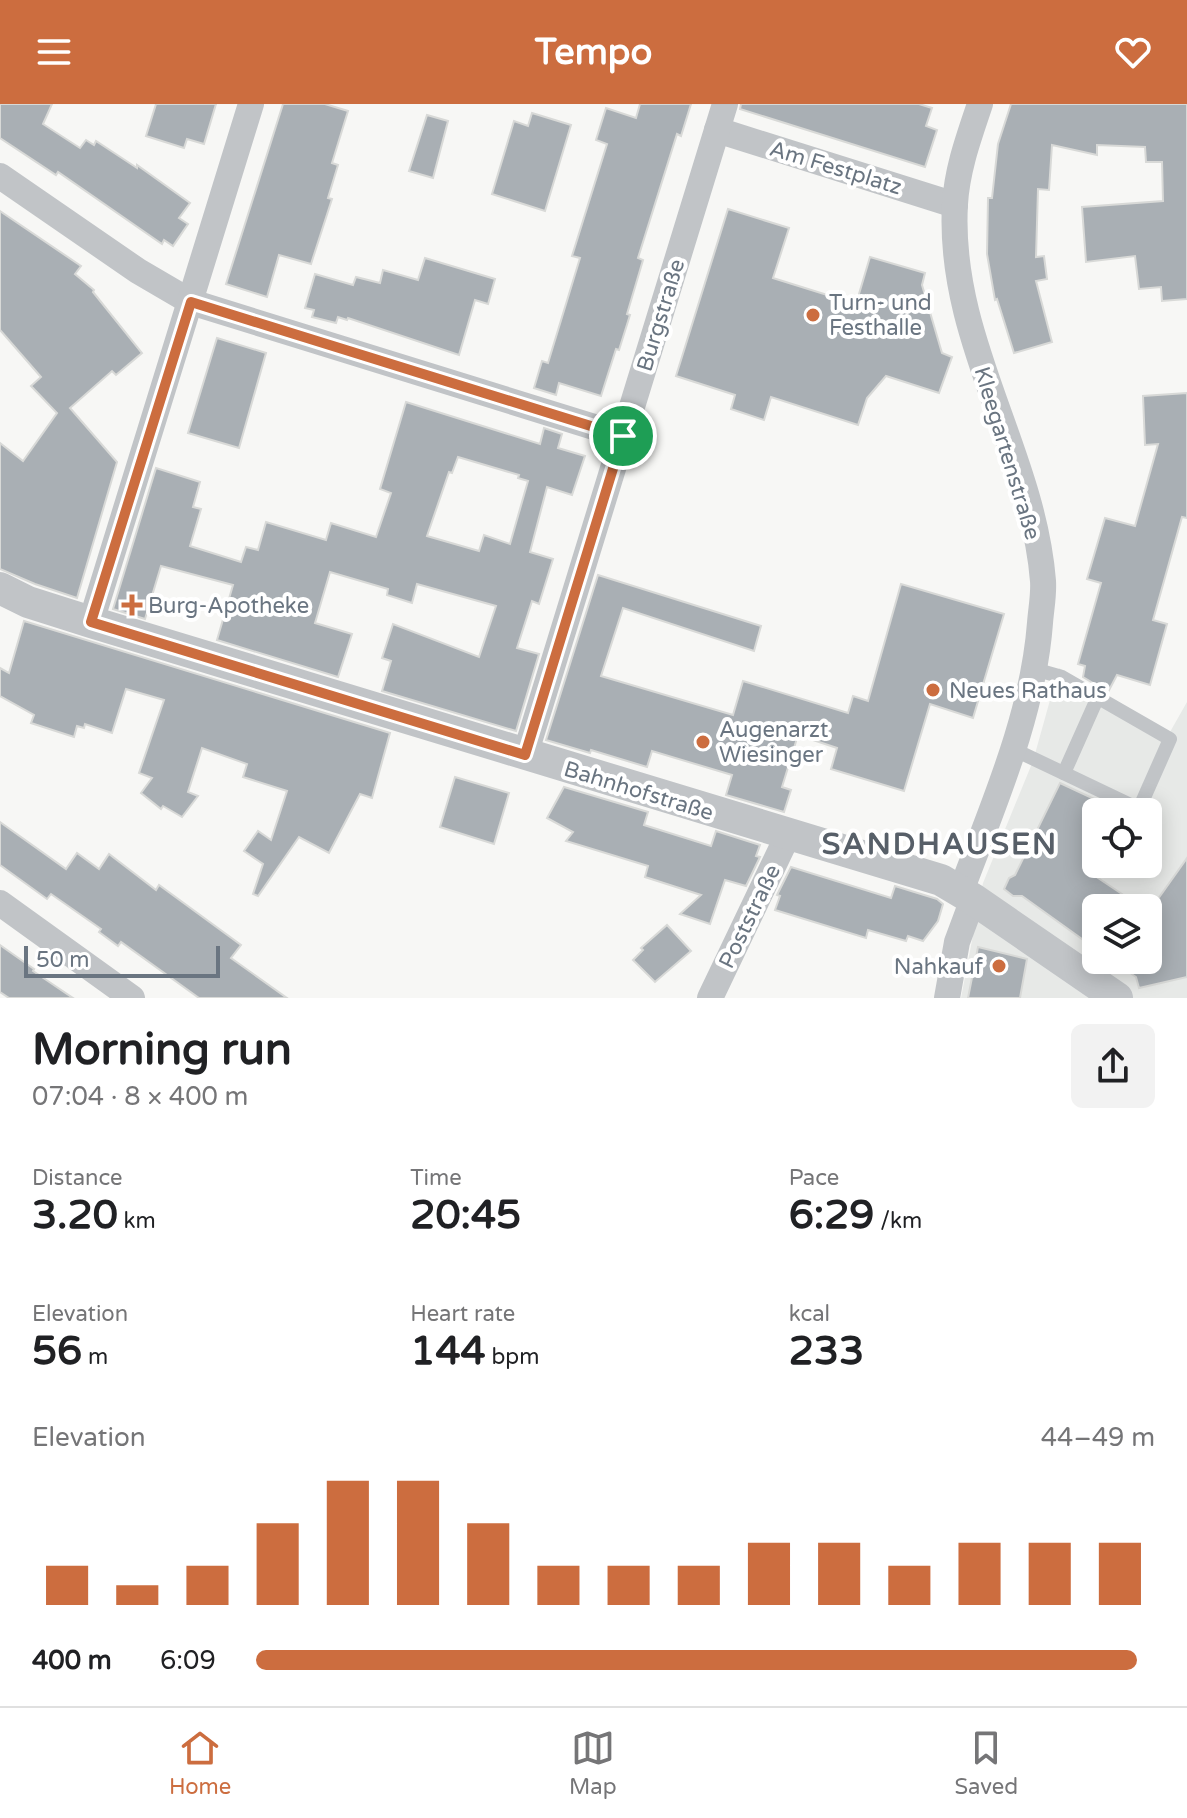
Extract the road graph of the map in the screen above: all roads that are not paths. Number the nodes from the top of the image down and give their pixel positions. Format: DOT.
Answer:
graph roads {
  1 [pos="251,104"];
  2 [pos="725,104"];
  3 [pos="980,104"];
  4 [pos="717,130"];
  5 [pos="0,176"];
  6 [pos="955,205"];
  7 [pos="191,302"];
  8 [pos="623,436"];
  9 [pos="2,594"];
  10 [pos="91,622"];
  11 [pos="1034,669"];
  12 [pos="1097,699"];
  13 [pos="1013,749"];
  14 [pos="525,755"];
  15 [pos="1064,773"];
  16 [pos="788,835"];
  17 [pos="967,895"];
  18 [pos="0,903"];
  19 [pos="132,998"];
  20 [pos="710,998"];
  21 [pos="947,998"];
  22 [pos="1117,998"];
  1 -- 7 [label="street"];
  2 -- 4 [label="street, Burgstraße"];
  3 -- 6 [label="street, Kleegartenstraße"];
  4 -- 6 [label="street, Am Festplatz"];
  4 -- 8 [label="street, Burgstraße"];
  5 -- 7 [label="street"];
  6 -- 11 [label="street, Kleegartenstraße"];
  7 -- 8 [label="street"];
  7 -- 10 [label="street"];
  8 -- 14 [label="street, Burgstraße"];
  9 -- 10 [label="street, Bahnhofstraße"];
  10 -- 14 [label="street, Bahnhofstraße"];
  11 -- 12 [label="lane"];
  11 -- 13 [label="street, Kleegartenstraße"];
  12 -- 15 [label="lane"];
  12 -- 15 [label="lane"];
  13 -- 15 [label="lane"];
  13 -- 17 [label="street, Kleegartenstraße"];
  14 -- 16 [label="street, Bahnhofstraße"];
  16 -- 17 [label="street, Bahnhofstraße"];
  16 -- 20 [label="street, Poststraße"];
  17 -- 21 [label="street, Kleegartenstraße"];
  17 -- 22 [label="street, Bahnhofstraße"];
  18 -- 19 [label="street"];
}
